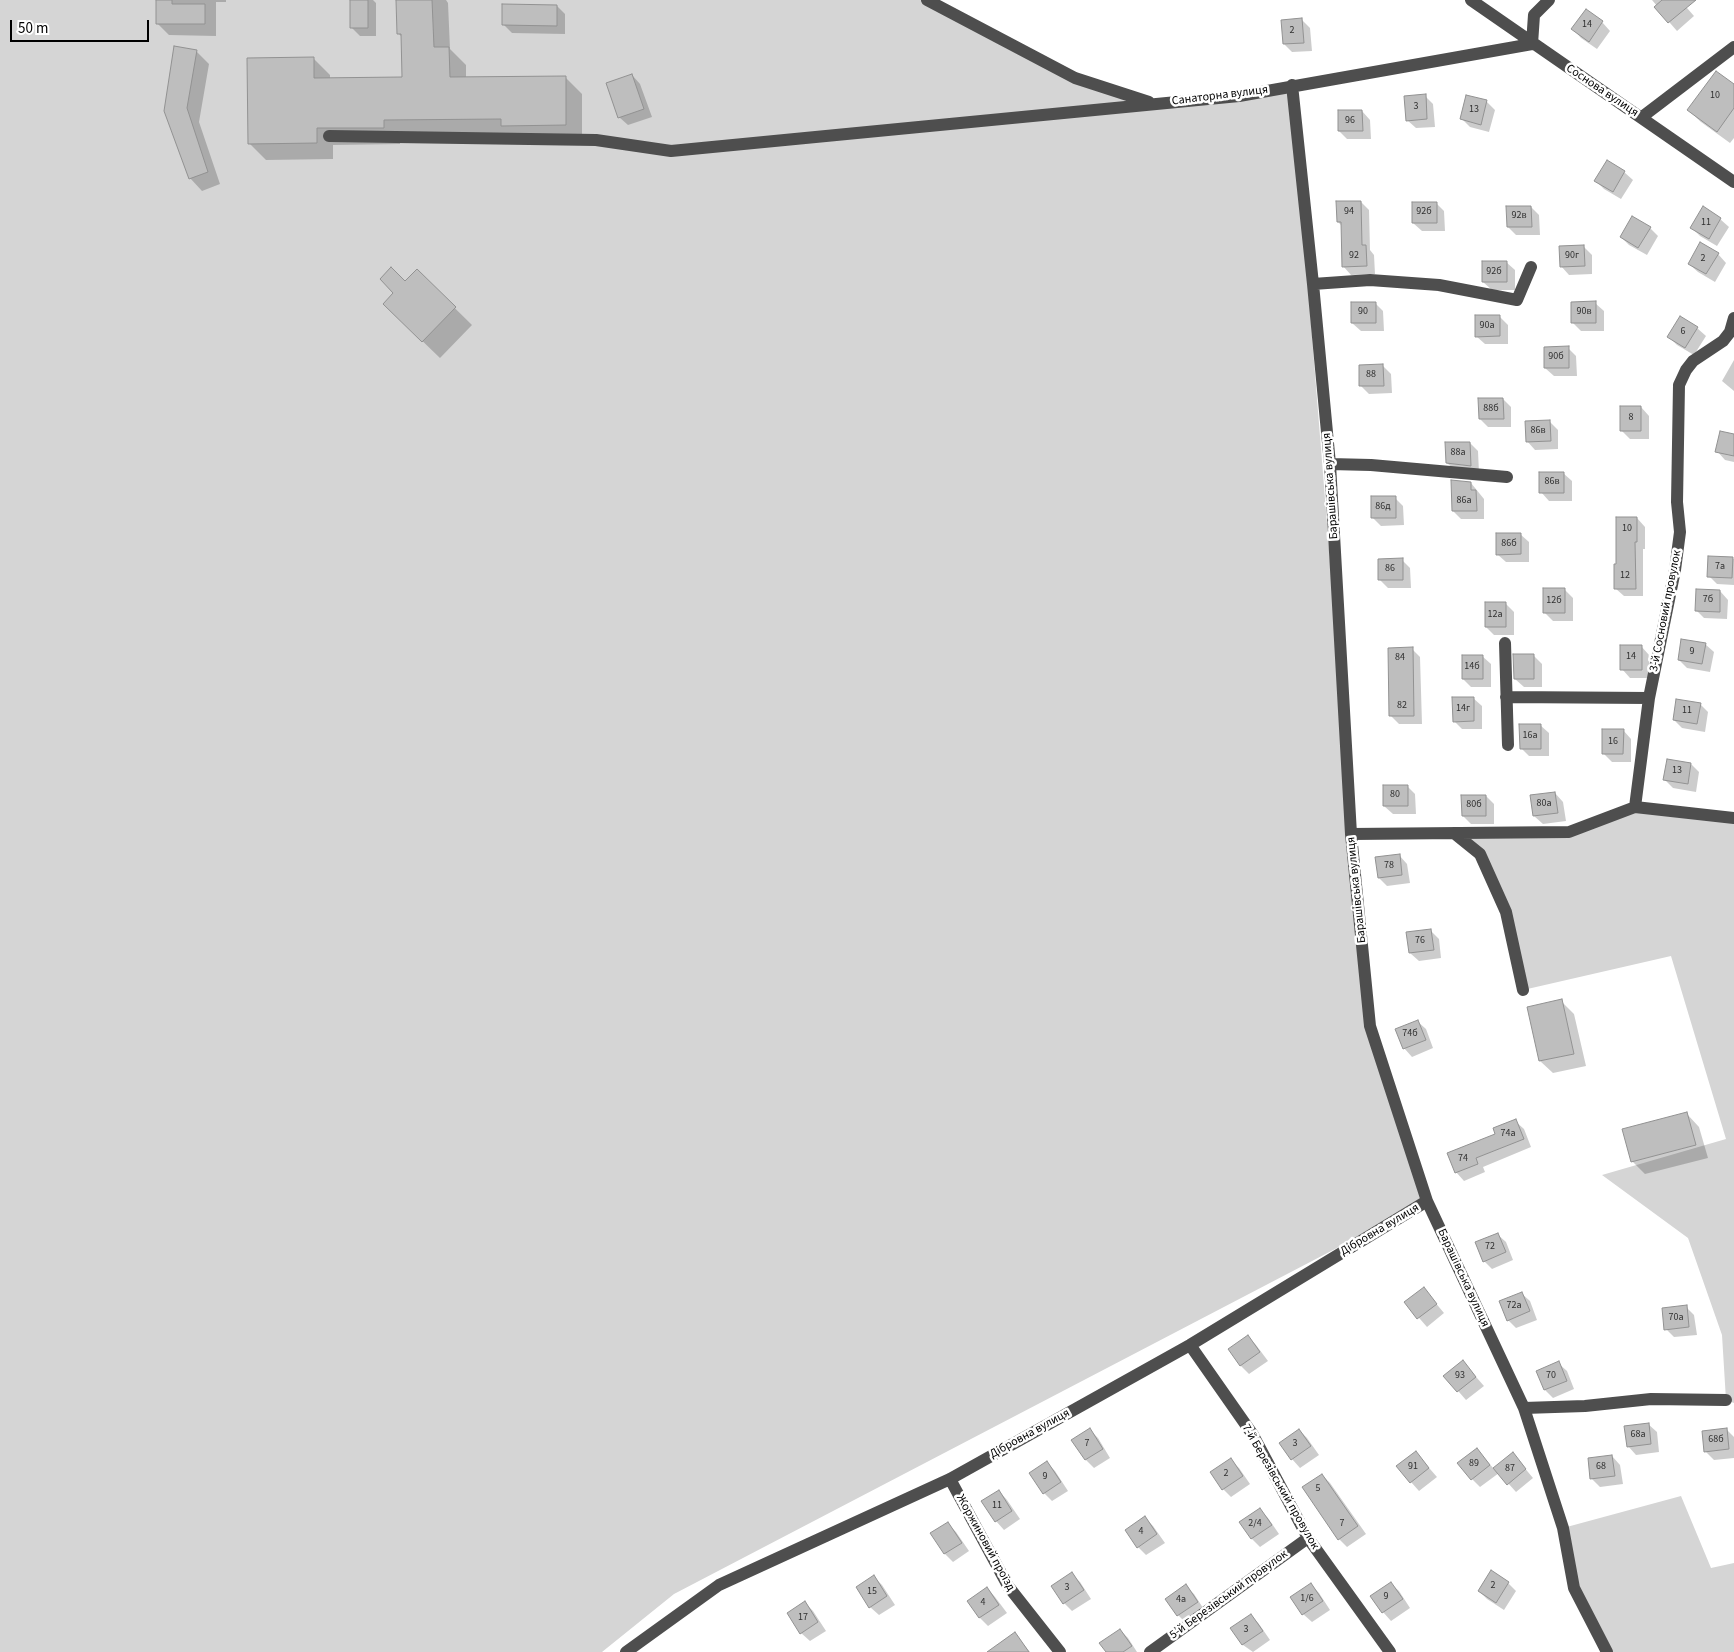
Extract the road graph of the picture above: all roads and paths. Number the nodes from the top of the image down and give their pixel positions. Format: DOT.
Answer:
graph roads {
  1 [pos="927,0"];
  2 [pos="1471,0"];
  3 [pos="1550,0"];
  4 [pos="1532,44"];
  5 [pos="1734,47"];
  6 [pos="1292,85"];
  7 [pos="1154,104"];
  8 [pos="1642,117"];
  9 [pos="329,136"];
  10 [pos="1734,182"];
  11 [pos="1531,267"];
  12 [pos="1314,284"];
  13 [pos="1734,318"];
  14 [pos="1330,464"];
  15 [pos="1507,477"];
  16 [pos="1505,643"];
  17 [pos="1506,697"];
  18 [pos="1649,698"];
  19 [pos="1508,745"];
  20 [pos="1636,807"];
  21 [pos="1734,818"];
  22 [pos="1454,833"];
  23 [pos="1351,834"];
  24 [pos="1522,990"];
  25 [pos="1427,1201"];
  26 [pos="1190,1345"];
  27 [pos="1726,1400"];
  28 [pos="1524,1408"];
  29 [pos="950,1479"];
  30 [pos="1308,1538"];
  31 [pos="626,1652"];
  32 [pos="1060,1652"];
  33 [pos="1150,1652"];
  34 [pos="1390,1652"];
  35 [pos="1607,1652"];
  1 -- 7 [label="street, Санаторна вулиця"];
  2 -- 4 [label="street, Соснова вулиця"];
  3 -- 4 [label="street"];
  4 -- 6 [label="street, Санаторна вулиця"];
  4 -- 8 [label="street, Соснова вулиця"];
  5 -- 8 [label="street"];
  6 -- 7 [label="street, Санаторна вулиця"];
  6 -- 12 [label="street, Барашівська вулиця"];
  7 -- 9 [label="street"];
  8 -- 10 [label="street, Соснова вулиця"];
  11 -- 12 [label="street"];
  12 -- 14 [label="street, Барашівська вулиця"];
  13 -- 18 [label="street, 3-й Сосновий провулок"];
  14 -- 15 [label="street"];
  14 -- 23 [label="street, Барашівська вулиця"];
  16 -- 17 [label="street"];
  17 -- 18 [label="street"];
  17 -- 19 [label="street"];
  18 -- 20 [label="street, 3-й Сосновий провулок"];
  20 -- 21 [label="street"];
  20 -- 22 [label="street"];
  22 -- 23 [label="street"];
  22 -- 24 [label="street"];
  23 -- 25 [label="street, Барашівська вулиця"];
  25 -- 26 [label="street, Дібровна вулиця"];
  25 -- 28 [label="street, Барашівська вулиця"];
  26 -- 29 [label="street, Дібровна вулиця"];
  26 -- 30 [label="street, 7-й Березівський провулок"];
  27 -- 28 [label="street"];
  28 -- 35 [label="street, Барашівська вулиця"];
  29 -- 31 [label="street, Дібровна вулиця"];
  29 -- 32 [label="street, Жоржиновий проїзд"];
  30 -- 33 [label="street, 5-й Березівський провулок"];
  30 -- 34 [label="street, 7-й Березівський провулок"];
}
